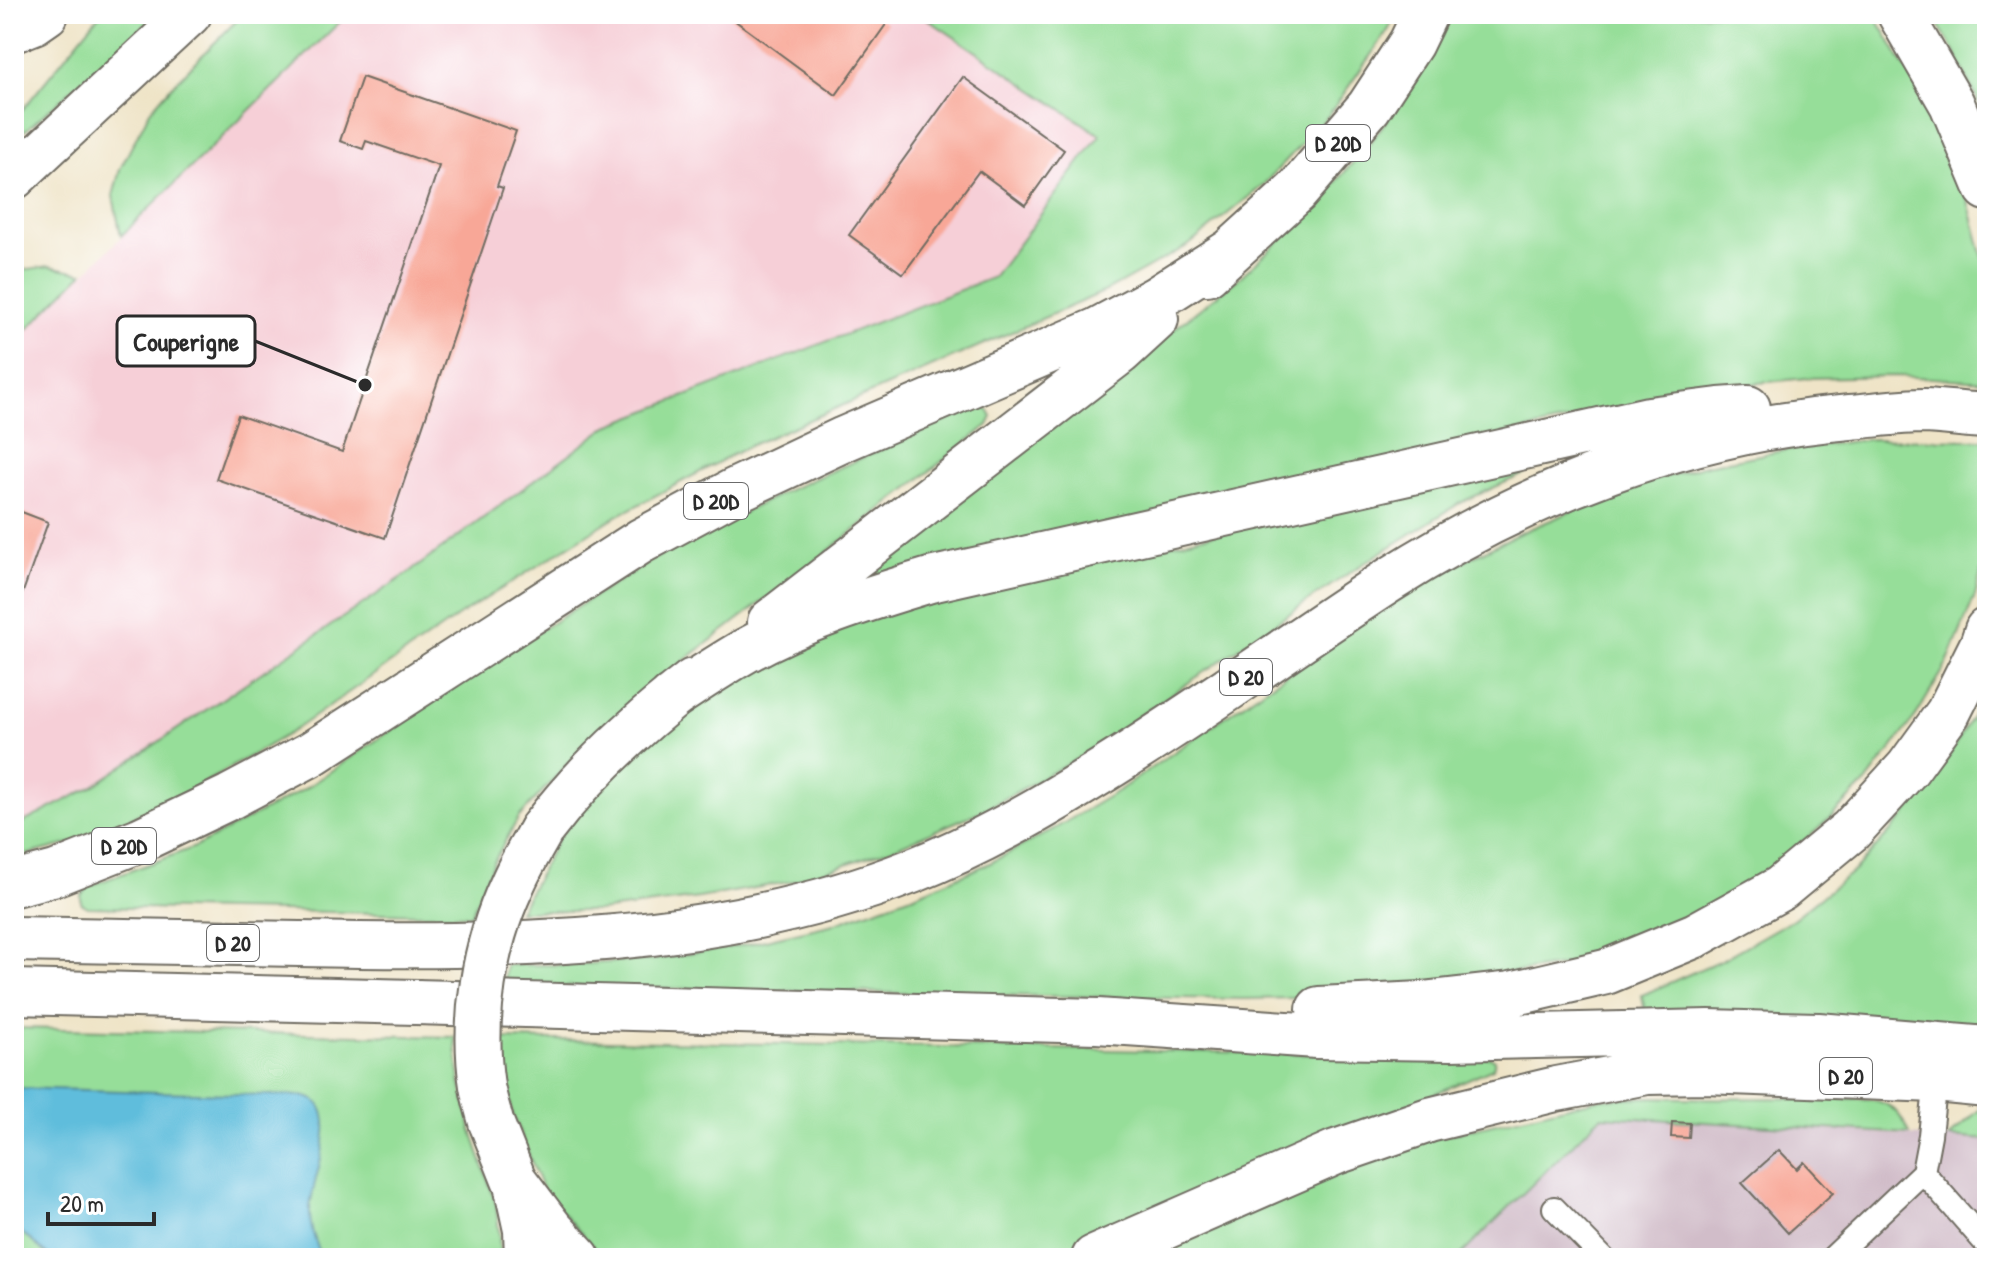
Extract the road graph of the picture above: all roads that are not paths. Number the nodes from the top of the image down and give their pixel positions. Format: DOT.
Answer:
graph roads {
  1 [pos="47,14"];
  2 [pos="190,14"];
  3 [pos="1425,14"];
  4 [pos="1900,14"];
  5 [pos="14,31"];
  6 [pos="14,178"];
  7 [pos="1987,188"];
  8 [pos="1228,253"];
  9 [pos="1922,411"];
  10 [pos="1987,416"];
  11 [pos="1987,630"];
  12 [pos="671,698"];
  13 [pos="14,884"];
  14 [pos="14,939"];
  15 [pos="14,992"];
  16 [pos="1097,1021"];
  17 [pos="1987,1049"];
  18 [pos="1936,1080"];
  19 [pos="1987,1085"];
  20 [pos="1923,1172"];
  21 [pos="514,1180"];
  22 [pos="1554,1208"];
  23 [pos="1987,1245"];
  24 [pos="526,1258"];
  25 [pos="578,1258"];
  26 [pos="1094,1258"];
  27 [pos="1603,1258"];
  28 [pos="1832,1258"];
  1 -- 5 [label="street"];
  2 -- 6 [label="street"];
  3 -- 8 [label="main road, D 20D"];
  4 -- 7 [label="main road"];
  8 -- 12 [label="main road"];
  8 -- 13 [label="main road, D 20D"];
  9 -- 10 [label="main road, D 20"];
  9 -- 12 [label="main road"];
  9 -- 14 [label="main road, D 20"];
  11 -- 16 [label="main road"];
  12 -- 21 [label="main road, bridge"];
  15 -- 16 [label="main road, D 20"];
  16 -- 17 [label="main road, D 20"];
  18 -- 19 [label="main road, D 20"];
  18 -- 20 [label="lane"];
  18 -- 26 [label="main road, D 20"];
  20 -- 23 [label="lane"];
  20 -- 28 [label="lane"];
  21 -- 24 [label="street"];
  21 -- 25 [label="main road"];
  22 -- 27 [label="lane"];
}
